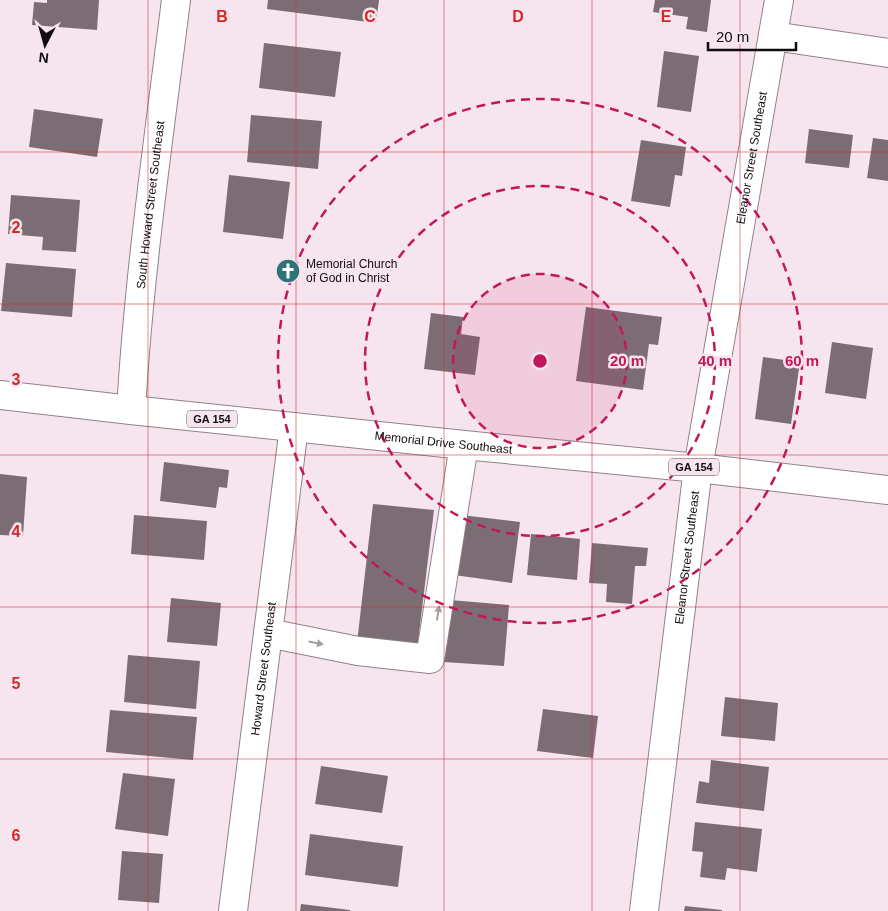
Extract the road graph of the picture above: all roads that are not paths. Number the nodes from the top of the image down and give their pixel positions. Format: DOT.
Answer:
graph roads {
  1 [pos="176,0"];
  2 [pos="779,0"];
  3 [pos="772,36"];
  4 [pos="888,53"];
  5 [pos="0,395"];
  6 [pos="131,410"];
  7 [pos="294,427"];
  8 [pos="464,446"];
  9 [pos="698,468"];
  10 [pos="888,490"];
  11 [pos="268,633"];
  12 [pos="233,911"];
  13 [pos="644,911"];
  1 -- 6 [label="street, South Howard Street Southeast"];
  2 -- 3 [label="street, Eleanor Street Southeast"];
  3 -- 4 [label="street"];
  3 -- 9 [label="street, Eleanor Street Southeast"];
  5 -- 6 [label="street, Memorial Drive Southeast / GA 154"];
  6 -- 7 [label="street, Memorial Drive Southeast / GA 154"];
  7 -- 8 [label="street, Memorial Drive Southeast / GA 154"];
  7 -- 11 [label="street, Howard Street Southeast"];
  8 -- 9 [label="street, Memorial Drive Southeast / GA 154"];
  11 -- 8 [label="street, one-way"];
  9 -- 10 [label="street, Memorial Drive Southeast / GA 154"];
  9 -- 13 [label="street, Eleanor Street Southeast"];
  11 -- 12 [label="street, Howard Street Southeast"];
}
